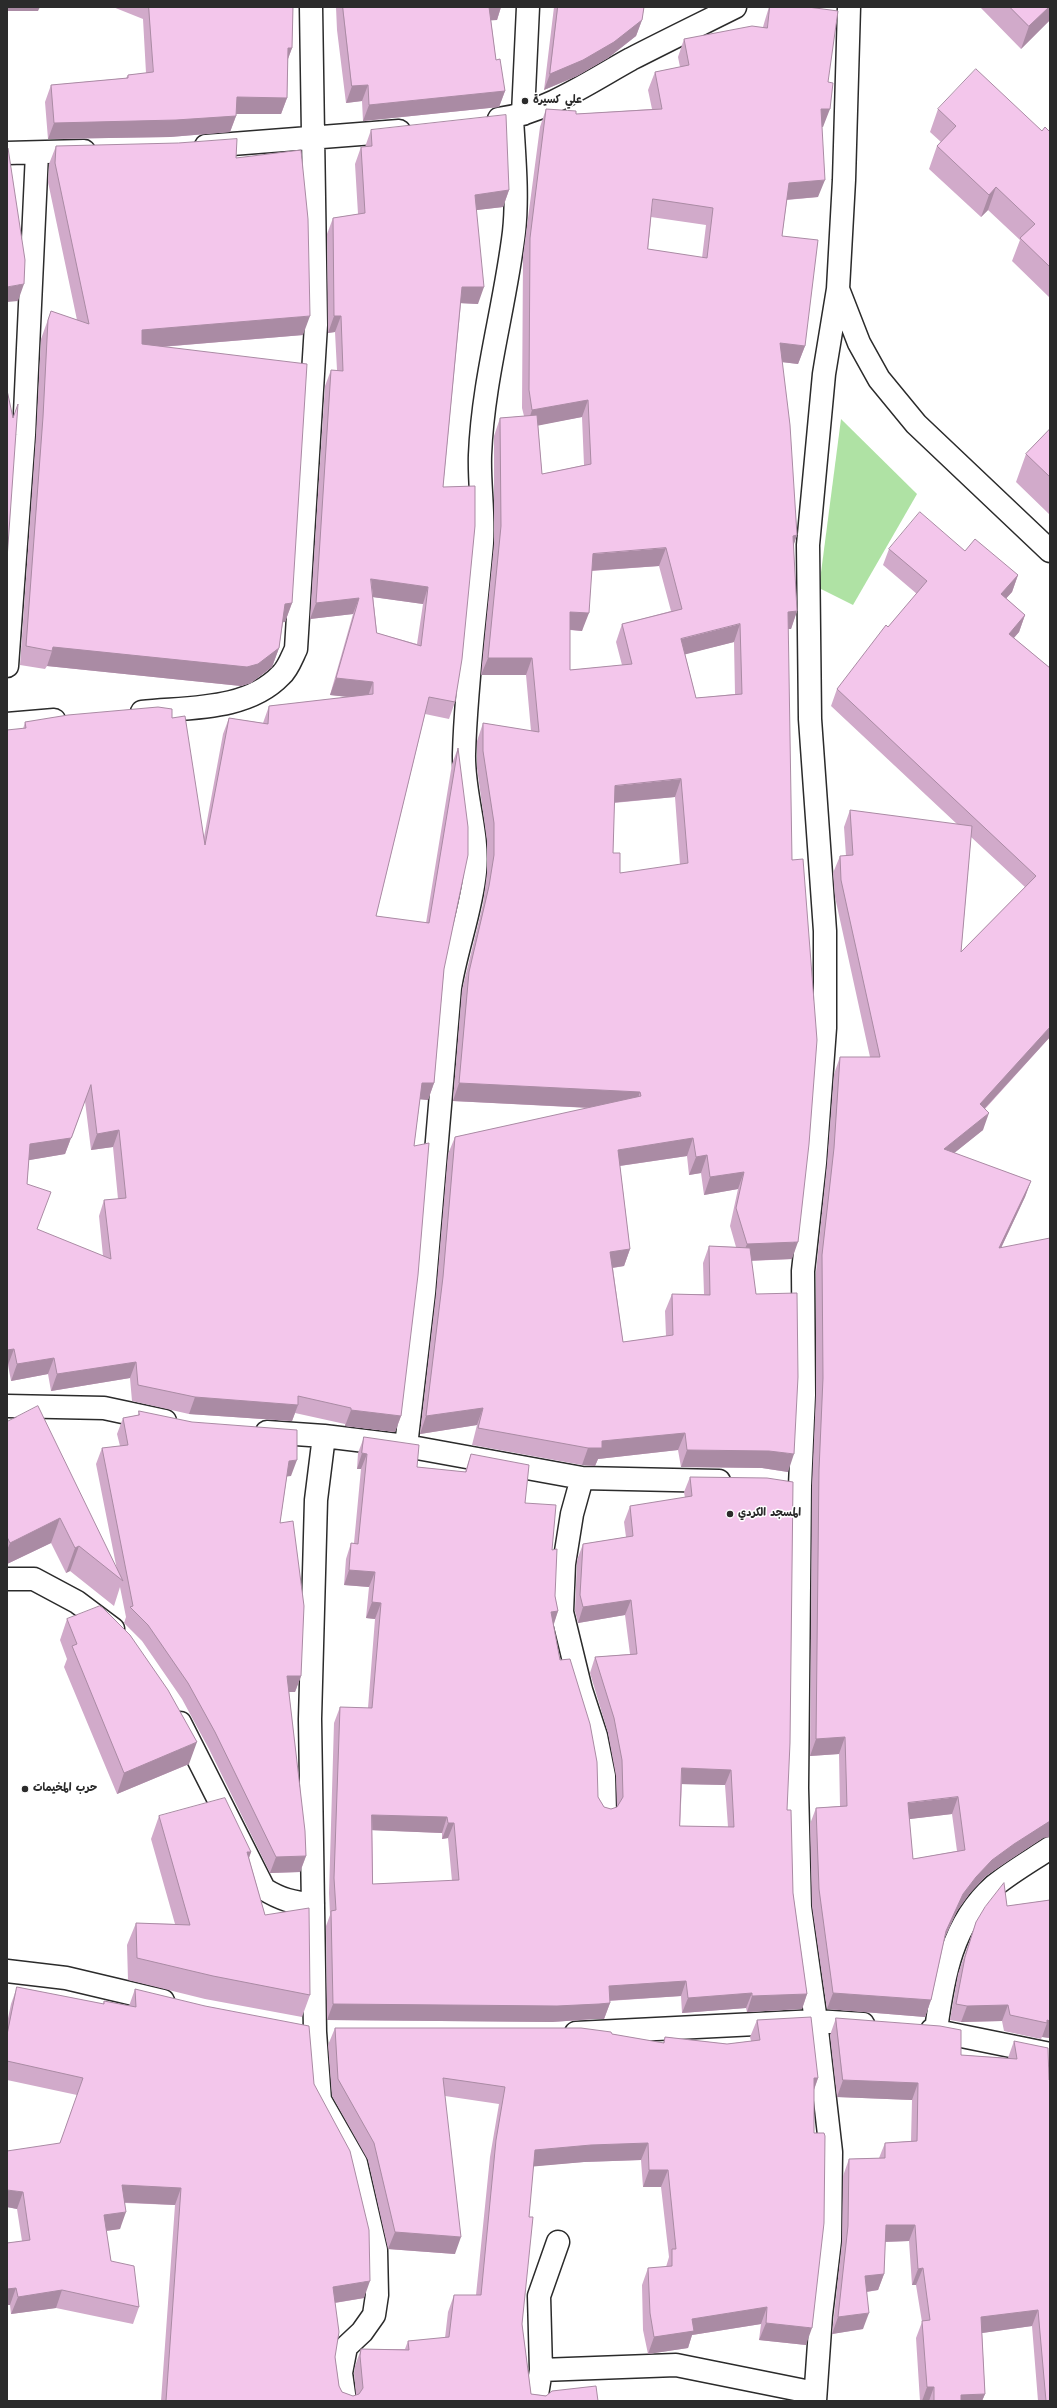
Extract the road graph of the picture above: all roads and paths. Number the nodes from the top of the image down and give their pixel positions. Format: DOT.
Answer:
graph roads {
  1 [pos="311,7"];
  2 [pos="528,7"];
  3 [pos="735,7"];
  4 [pos="849,7"];
  5 [pos="517,116"];
  6 [pos="482,122"];
  7 [pos="421,128"];
  8 [pos="314,139"];
  9 [pos="187,148"];
  10 [pos="108,150"];
  11 [pos="7,153"];
  12 [pos="37,153"];
  13 [pos="838,289"];
  14 [pos="1050,551"];
  15 [pos="7,666"];
  16 [pos="118,714"];
  17 [pos="70,718"];
  18 [pos="7,724"];
  19 [pos="7,1406"];
  20 [pos="187,1426"];
  21 [pos="248,1430"];
  22 [pos="324,1436"];
  23 [pos="406,1446"];
  24 [pos="582,1478"];
  25 [pos="741,1481"];
  26 [pos="777,1483"];
  27 [pos="800,1486"];
  28 [pos="7,1579"];
  29 [pos="128,1643"];
  30 [pos="171,1705"];
  31 [pos="604,1812"];
  32 [pos="1050,1848"];
  33 [pos="313,1904"];
  34 [pos="7,1971"];
  35 [pos="179,2005"];
  36 [pos="816,2021"];
  37 [pos="884,2026"];
  38 [pos="292,2028"];
  39 [pos="914,2028"];
  40 [pos="936,2030"];
  41 [pos="315,2032"];
  42 [pos="339,2033"];
  43 [pos="552,2034"];
  44 [pos="1050,2054"];
  45 [pos="558,2242"];
  46 [pos="541,2370"];
  47 [pos="815,2397"];
  48 [pos="345,2401"];
  49 [pos="536,2401"];
  1 -- 8 [label="street"];
  2 -- 5 [label="street"];
  3 -- 5 [label="street"];
  4 -- 13 [label="street"];
  5 -- 6 [label="street"];
  5 -- 23 [label="street"];
  7 -- 8 [label="street"];
  8 -- 9 [label="street"];
  8 -- 16 [label="street"];
  10 -- 12 [label="street"];
  11 -- 12 [label="street"];
  12 -- 15 [label="street"];
  13 -- 14 [label="street"];
  13 -- 27 [label="street"];
  17 -- 18 [label="street"];
  19 -- 20 [label="street"];
  21 -- 22 [label="street"];
  22 -- 23 [label="street"];
  22 -- 33 [label="street"];
  23 -- 24 [label="street"];
  24 -- 25 [label="street"];
  24 -- 31 [label="street"];
  26 -- 27 [label="street"];
  27 -- 36 [label="street"];
  28 -- 29 [label="street"];
  30 -- 33 [label="street"];
  32 -- 40 [label="street"];
  33 -- 41 [label="street"];
  34 -- 35 [label="street"];
  36 -- 37 [label="street"];
  36 -- 43 [label="street"];
  36 -- 47 [label="street"];
  38 -- 41 [label="street"];
  39 -- 40 [label="street"];
  40 -- 44 [label="street"];
  41 -- 42 [label="street"];
  41 -- 48 [label="street"];
  45 -- 46 [label="street"];
  46 -- 47 [label="street"];
  46 -- 49 [label="street"];
}
